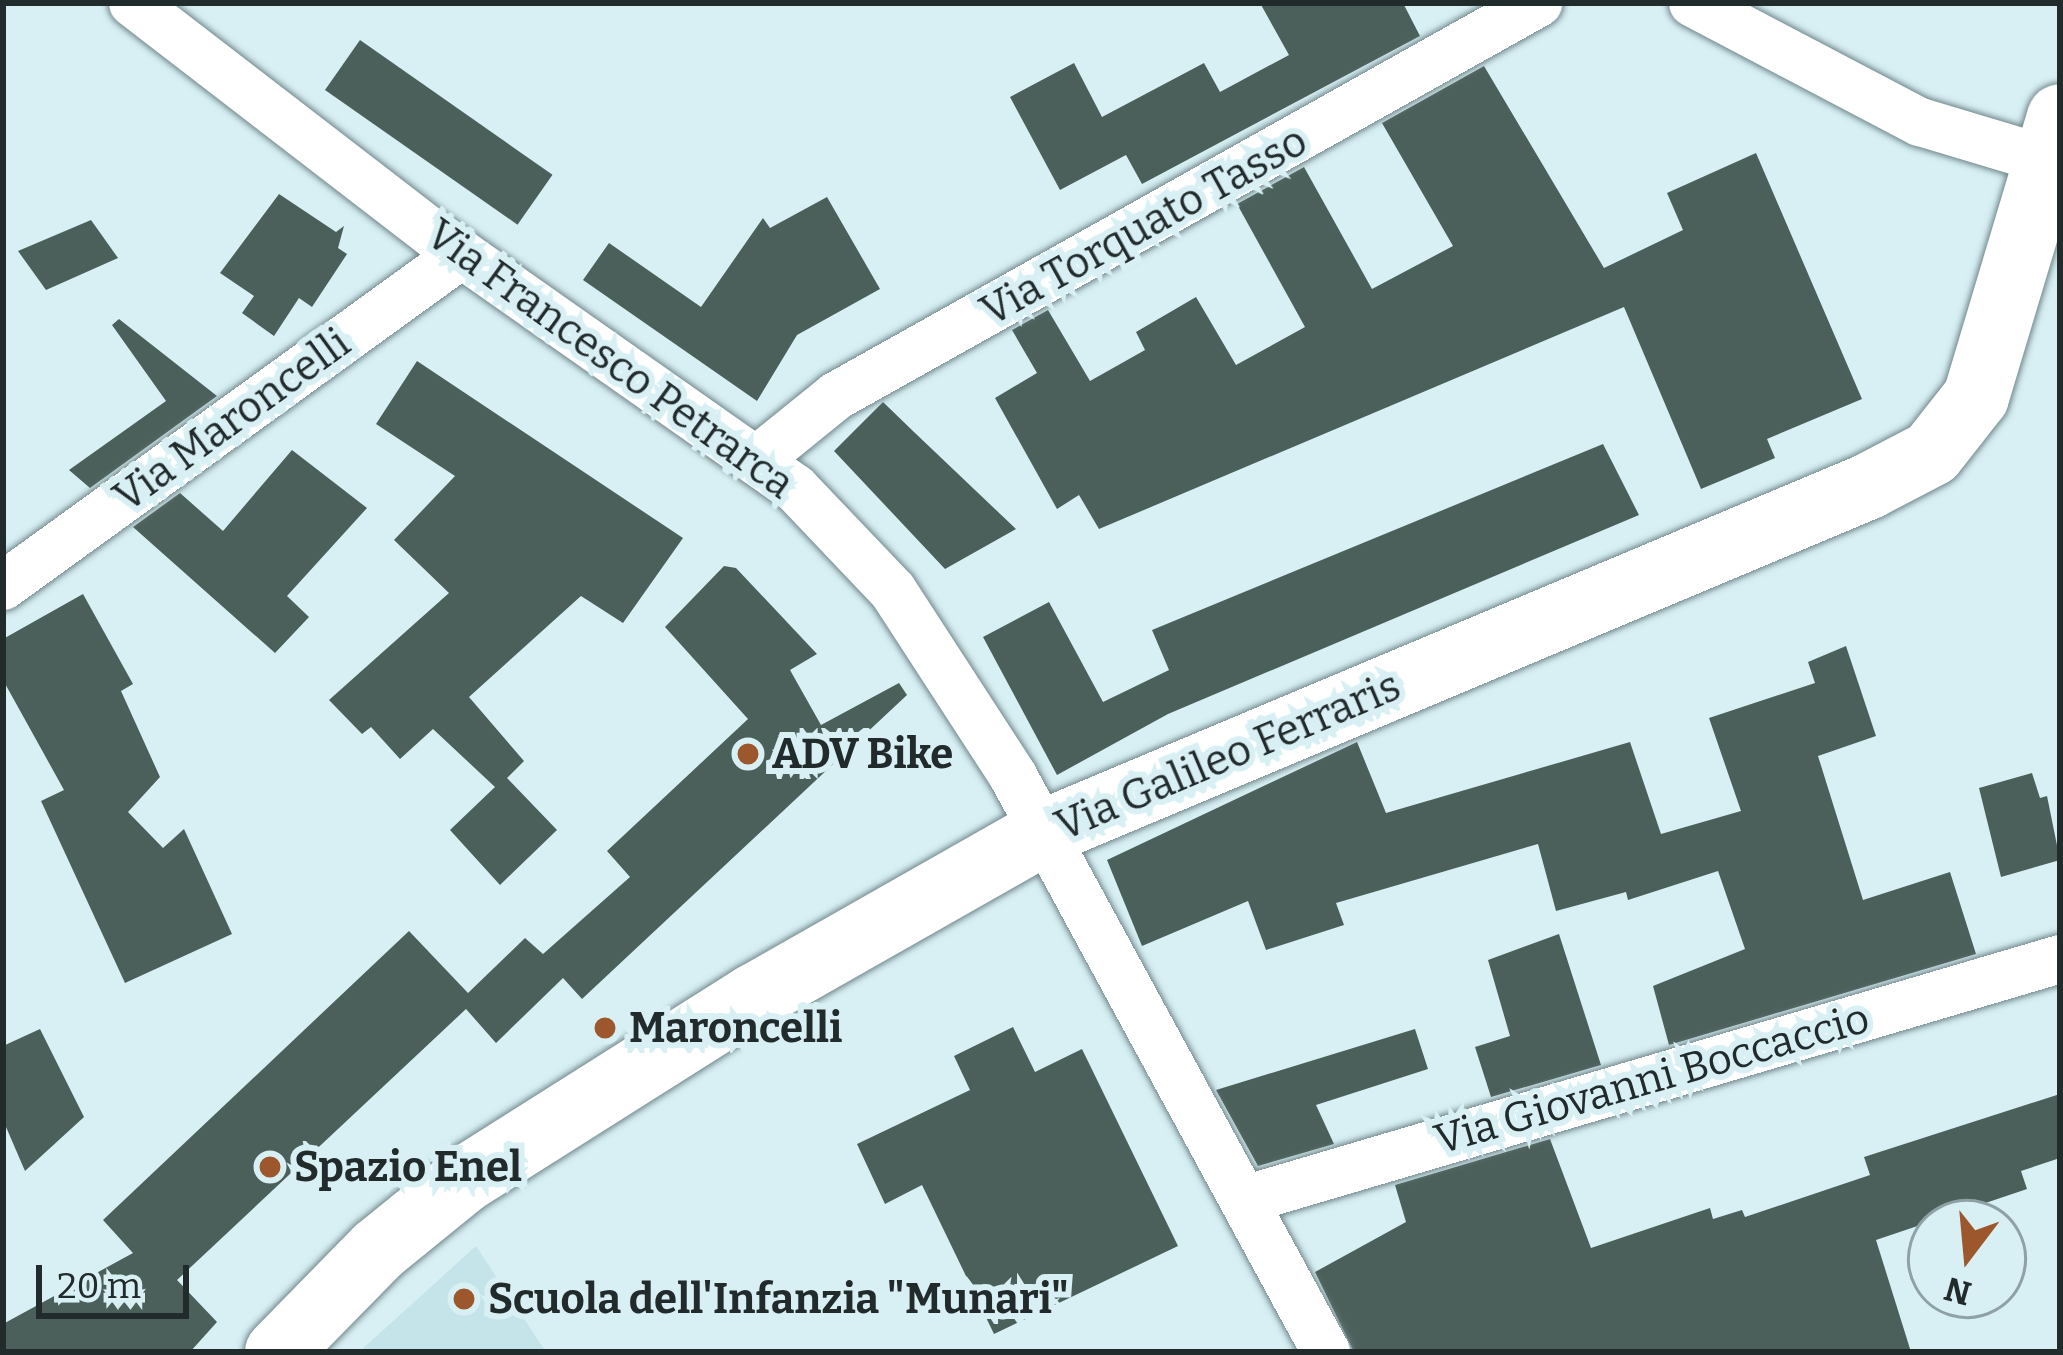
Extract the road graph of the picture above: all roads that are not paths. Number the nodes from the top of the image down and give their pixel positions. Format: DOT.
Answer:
graph roads {
  1 [pos="133,3"];
  2 [pos="1538,3"];
  3 [pos="1693,3"];
  4 [pos="2056,147"];
  5 [pos="462,254"];
  6 [pos="757,460"];
  7 [pos="3,586"];
  8 [pos="1043,832"];
  9 [pos="2060,958"];
  10 [pos="1244,1200"];
  11 [pos="278,1352"];
  12 [pos="1326,1352"];
  1 -- 5 [label="street, Via Francesco Petrarca"];
  2 -- 6 [label="street, Via Torquato Tasso"];
  3 -- 4 [label="street"];
  4 -- 8 [label="main road, Via Galileo Ferraris"];
  5 -- 6 [label="street, Via Francesco Petrarca"];
  5 -- 7 [label="street, Via Maroncelli"];
  6 -- 8 [label="street, Via Francesco Petrarca"];
  8 -- 10 [label="street, Via Francesco Petrarca"];
  8 -- 11 [label="main road, Via Galileo Ferraris"];
  9 -- 10 [label="street, Via Giovanni Boccaccio"];
  10 -- 12 [label="street, Via Francesco Petrarca"];
}
